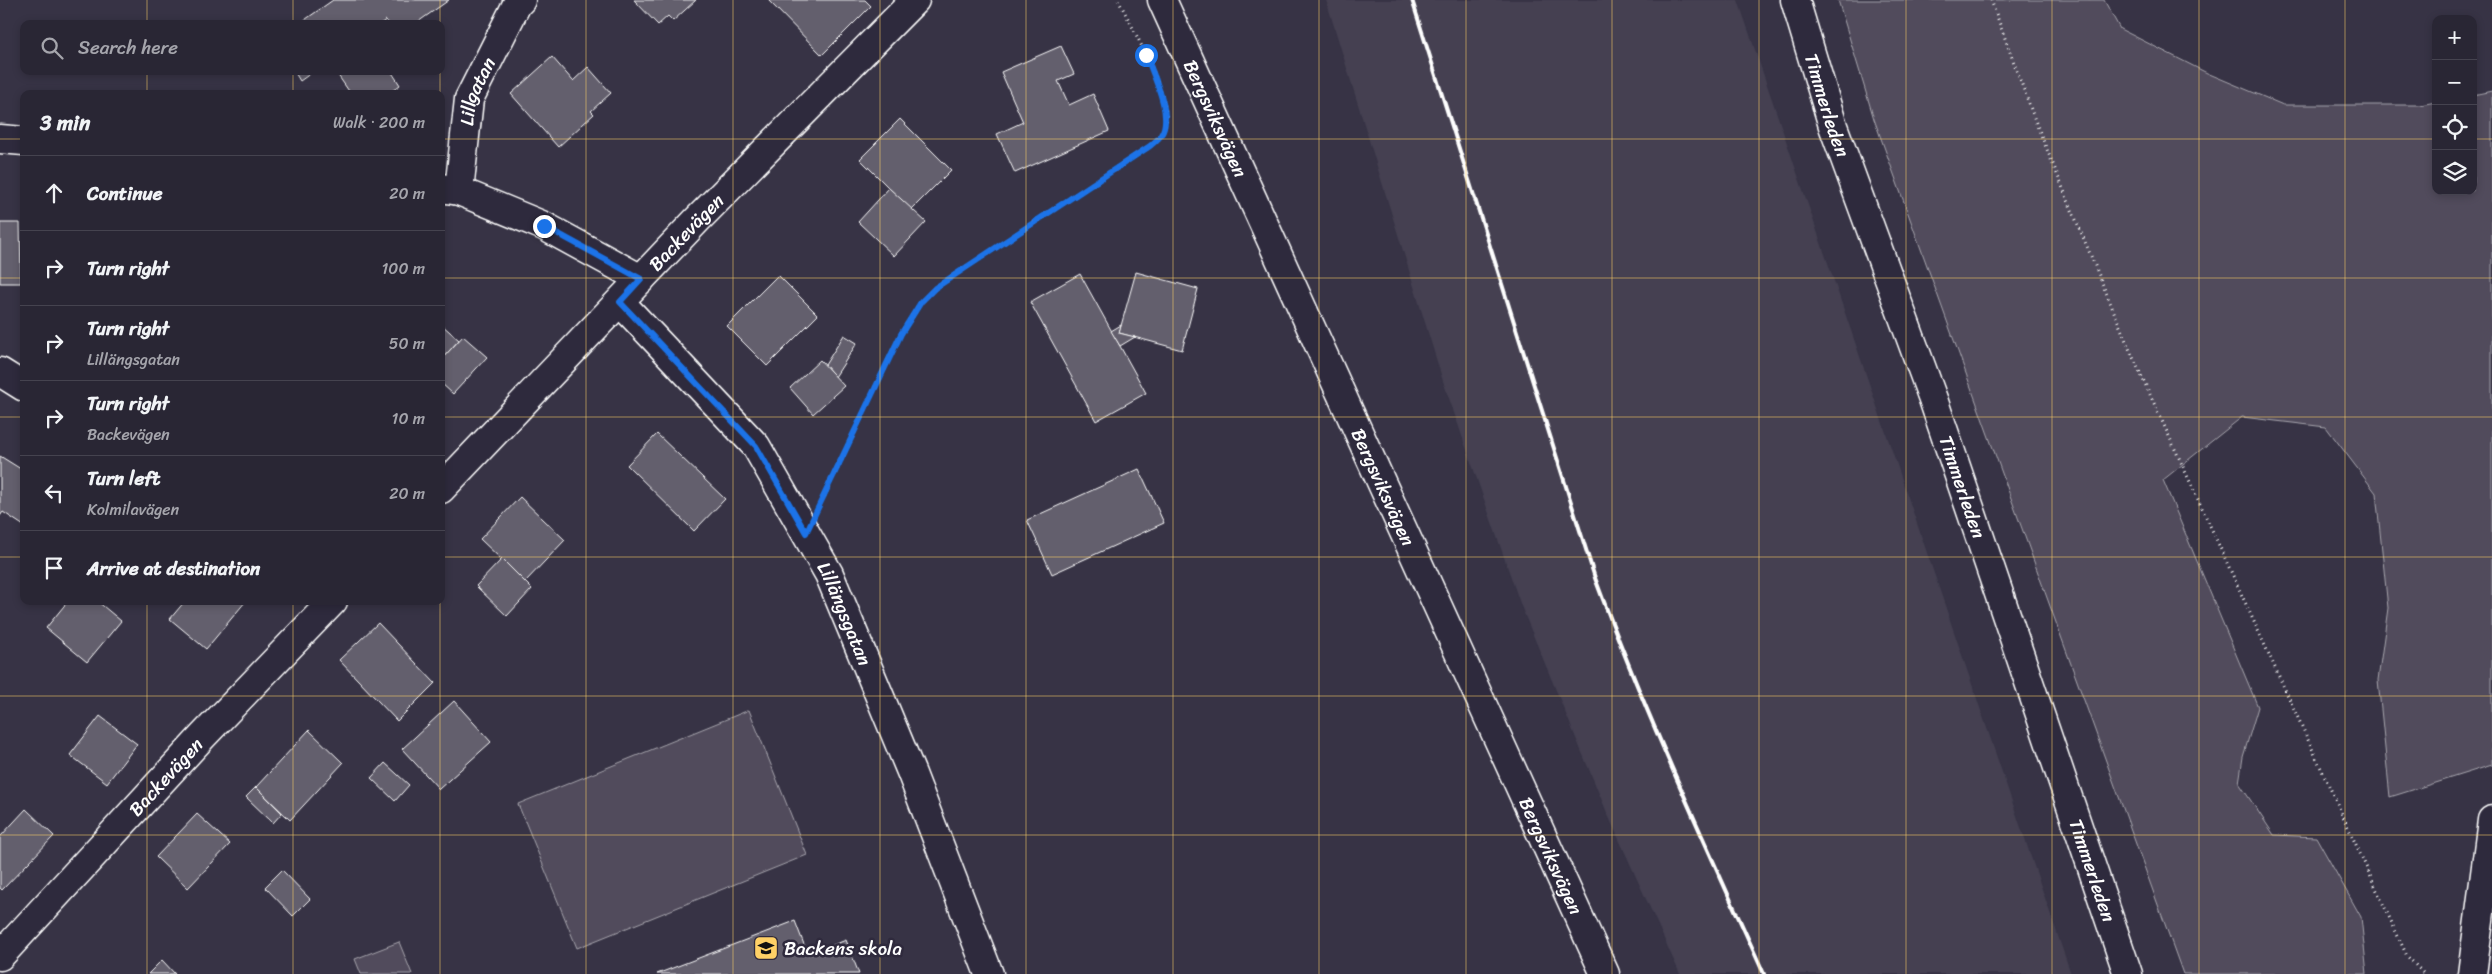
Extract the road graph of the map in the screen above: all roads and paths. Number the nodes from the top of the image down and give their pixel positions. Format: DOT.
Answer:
graph roads {
  1 [pos="521,0"];
  2 [pos="915,0"];
  3 [pos="1118,0"];
  4 [pos="1162,0"];
  5 [pos="1795,0"];
  6 [pos="1991,0"];
  7 [pos="0,139"];
  8 [pos="20,141"];
  9 [pos="450,189"];
  10 [pos="641,279"];
  11 [pos="620,302"];
  12 [pos="0,372"];
  13 [pos="20,384"];
  14 [pos="445,485"];
  15 [pos="806,533"];
  16 [pos="329,605"];
  17 [pos="2492,820"];
  18 [pos="0,956"];
  19 [pos="989,974"];
  20 [pos="1605,974"];
  21 [pos="2128,974"];
  22 [pos="2424,974"];
  23 [pos="2472,974"];
  1 -- 9 [label="street, Lillgatan"];
  2 -- 10 [label="street, Backevägen"];
  3 -- 15 [label="path"];
  4 -- 20 [label="street, Bergsviksvägen"];
  5 -- 21 [label="street, Timmerleden"];
  6 -- 22 [label="path"];
  7 -- 8 [label="street"];
  9 -- 10 [label="street"];
  10 -- 11 [label="street, Backevägen"];
  11 -- 14 [label="street, Backevägen"];
  11 -- 15 [label="street, Lillängsgatan"];
  12 -- 13 [label="street"];
  15 -- 19 [label="street, Lillängsgatan"];
  16 -- 18 [label="street, Backevägen"];
  17 -- 23 [label="street"];
}
